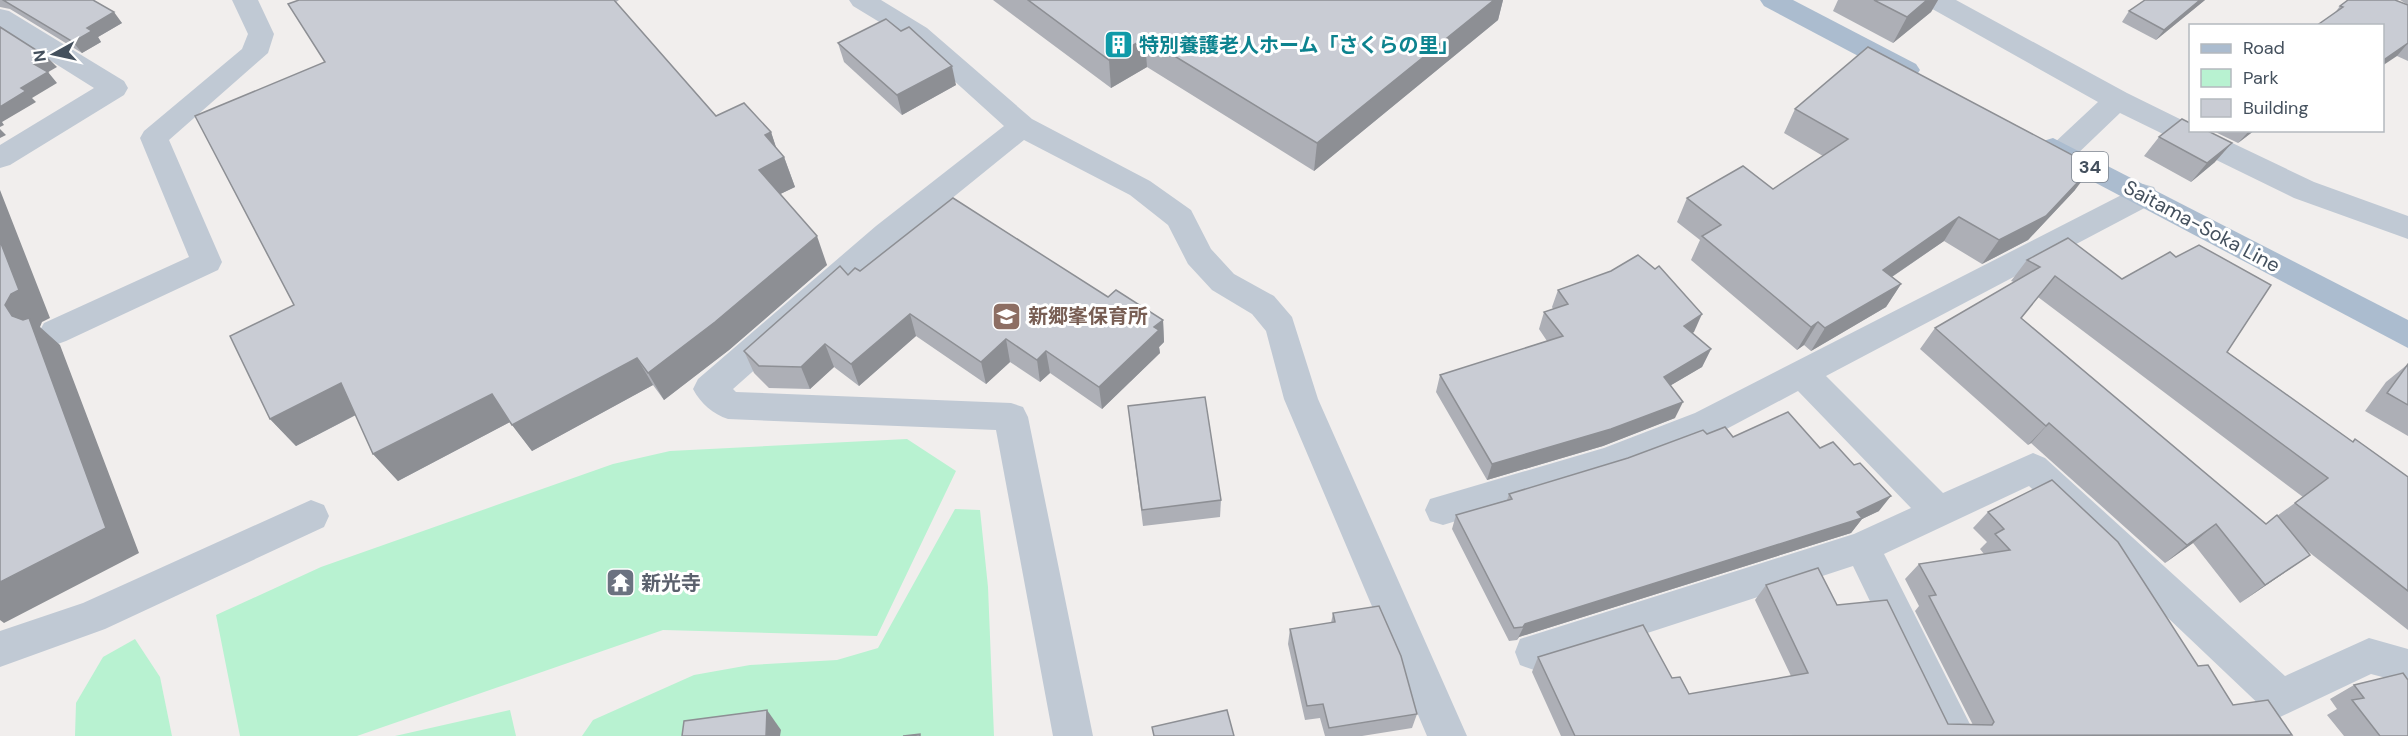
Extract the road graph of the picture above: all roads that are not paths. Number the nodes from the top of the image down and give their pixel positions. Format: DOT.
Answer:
graph roads {
  1 [pos="14,0"];
  2 [pos="245,0"];
  3 [pos="862,0"];
  4 [pos="1773,0"];
  5 [pos="1948,3"];
  6 [pos="0,9"];
  7 [pos="0,17"];
  8 [pos="1927,81"];
  9 [pos="2117,100"];
  10 [pos="1022,126"];
  11 [pos="2031,136"];
  12 [pos="2062,152"];
  13 [pos="0,158"];
  14 [pos="2143,195"];
  15 [pos="2408,228"];
  16 [pos="55,332"];
  17 [pos="2408,335"];
  18 [pos="1804,375"];
  19 [pos="1443,510"];
  20 [pos="1938,512"];
  21 [pos="311,516"];
  22 [pos="1862,547"];
  23 [pos="0,649"];
  24 [pos="1534,652"];
  25 [pos="2408,670"];
  26 [pos="1073,736"];
  27 [pos="1448,736"];
  28 [pos="1956,736"];
  1 -- 6 [label="street"];
  2 -- 16 [label="street"];
  3 -- 10 [label="street"];
  4 -- 8 [label="main road"];
  5 -- 9 [label="street"];
  7 -- 13 [label="street"];
  9 -- 12 [label="street"];
  9 -- 15 [label="street"];
  10 -- 26 [label="street"];
  10 -- 27 [label="street"];
  11 -- 12 [label="main road, Saitama-Soka Line / 34"];
  12 -- 14 [label="main road, Saitama-Soka Line / 34"];
  14 -- 17 [label="main road, Saitama-Soka Line / 34"];
  14 -- 18 [label="street"];
  18 -- 19 [label="street"];
  18 -- 20 [label="street"];
  20 -- 22 [label="street"];
  20 -- 25 [label="street"];
  21 -- 23 [label="street"];
  22 -- 24 [label="street"];
  22 -- 28 [label="street"];
}
